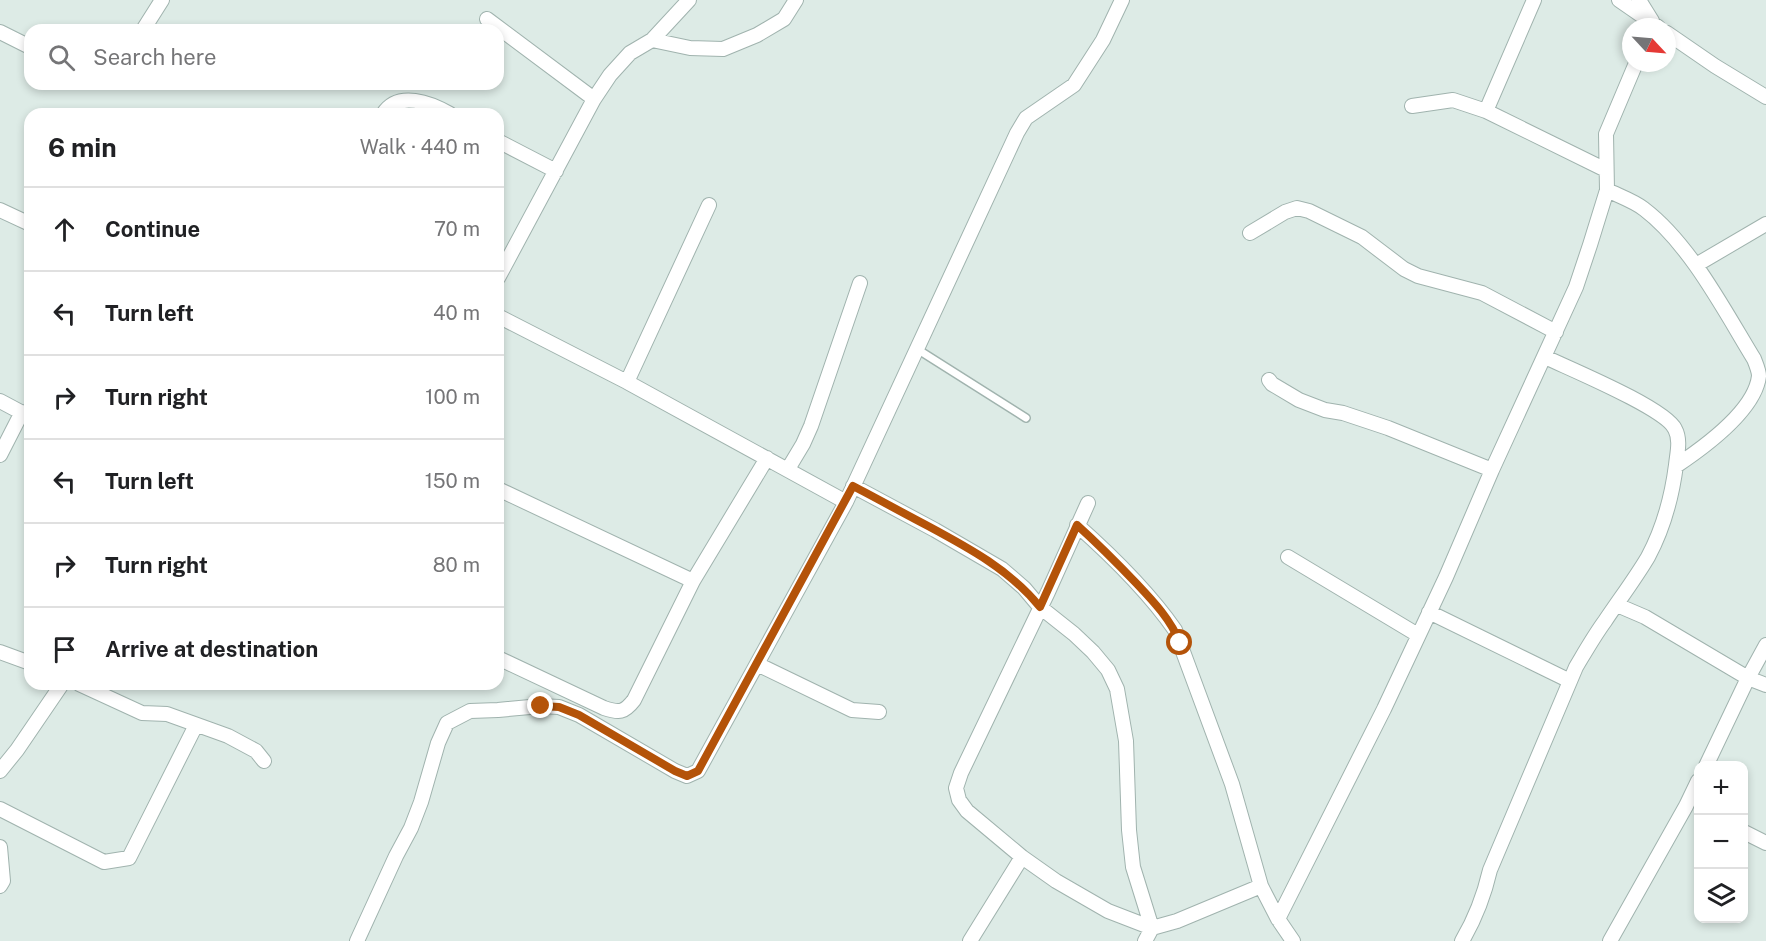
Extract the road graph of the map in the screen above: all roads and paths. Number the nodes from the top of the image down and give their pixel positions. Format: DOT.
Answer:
graph roads {
  1 [pos="162,0"];
  2 [pos="796,0"];
  3 [pos="1122,0"];
  4 [pos="1534,0"];
  5 [pos="1619,0"];
  6 [pos="1640,0"];
  7 [pos="687,1"];
  8 [pos="1644,18"];
  9 [pos="1650,18"];
  10 [pos="487,19"];
  11 [pos="147,24"];
  12 [pos="494,24"];
  13 [pos="0,32"];
  14 [pos="504,32"];
  15 [pos="1676,39"];
  16 [pos="652,40"];
  17 [pos="24,44"];
  18 [pos="1632,72"];
  19 [pos="1766,98"];
  20 [pos="594,99"];
  21 [pos="1412,106"];
  22 [pos="390,108"];
  23 [pos="435,108"];
  24 [pos="1486,111"];
  25 [pos="504,144"];
  26 [pos="1606,170"];
  27 [pos="556,171"];
  28 [pos="1606,190"];
  29 [pos="709,206"];
  30 [pos="0,210"];
  31 [pos="24,221"];
  32 [pos="1766,224"];
  33 [pos="1250,233"];
  34 [pos="1696,264"];
  35 [pos="504,267"];
  36 [pos="860,283"];
  37 [pos="504,319"];
  38 [pos="1556,332"];
  39 [pos="917,349"];
  40 [pos="1545,357"];
  41 [pos="1269,380"];
  42 [pos="627,382"];
  43 [pos="0,400"];
  44 [pos="24,413"];
  45 [pos="24,417"];
  46 [pos="1026,418"];
  47 [pos="0,455"];
  48 [pos="767,458"];
  49 [pos="1676,466"];
  50 [pos="788,469"];
  51 [pos="1492,470"];
  52 [pos="853,486"];
  53 [pos="504,492"];
  54 [pos="846,502"];
  55 [pos="1088,503"];
  56 [pos="1077,525"];
  57 [pos="1288,557"];
  58 [pos="693,581"];
  59 [pos="1617,605"];
  60 [pos="1040,607"];
  61 [pos="1429,612"];
  62 [pos="1418,635"];
  63 [pos="1766,645"];
  64 [pos="0,652"];
  65 [pos="24,661"];
  66 [pos="504,661"];
  67 [pos="757,664"];
  68 [pos="1748,678"];
  69 [pos="1570,681"];
  70 [pos="1766,685"];
  71 [pos="58,690"];
  72 [pos="92,690"];
  73 [pos="879,712"];
  74 [pos="196,724"];
  75 [pos="264,761"];
  76 [pos="1708,761"];
  77 [pos="0,771"];
  78 [pos="0,809"];
  79 [pos="1692,809"];
  80 [pos="1748,834"];
  81 [pos="1766,843"];
  82 [pos="0,847"];
  83 [pos="1022,857"];
  84 [pos="0,886"];
  85 [pos="1261,886"];
  86 [pos="1278,919"];
  87 [pos="1149,935"];
  88 [pos="357,941"];
  89 [pos="970,941"];
  90 [pos="1293,941"];
  91 [pos="1462,941"];
  92 [pos="1610,941"];
  1 -- 11 [label="street"];
  2 -- 16 [label="street"];
  3 -- 39 [label="street"];
  4 -- 24 [label="street"];
  5 -- 8 [label="street"];
  6 -- 9 [label="street"];
  7 -- 16 [label="street"];
  10 -- 12 [label="street"];
  13 -- 17 [label="street"];
  14 -- 20 [label="street"];
  15 -- 19 [label="street"];
  16 -- 20 [label="street"];
  18 -- 26 [label="street"];
  20 -- 27 [label="street"];
  21 -- 24 [label="street"];
  22 -- 23 [label="street"];
  24 -- 26 [label="street"];
  25 -- 27 [label="street"];
  26 -- 28 [label="street"];
  27 -- 35 [label="street"];
  28 -- 34 [label="street"];
  28 -- 38 [label="street"];
  29 -- 42 [label="street"];
  30 -- 31 [label="street"];
  32 -- 34 [label="street"];
  33 -- 38 [label="street"];
  34 -- 49 [label="street"];
  36 -- 50 [label="street"];
  37 -- 42 [label="street"];
  38 -- 40 [label="street"];
  39 -- 46 [label="lane"];
  39 -- 52 [label="street"];
  40 -- 49 [label="street"];
  40 -- 51 [label="street"];
  41 -- 51 [label="street"];
  42 -- 48 [label="street"];
  43 -- 44 [label="street"];
  45 -- 47 [label="street"];
  48 -- 50 [label="street"];
  48 -- 58 [label="street"];
  49 -- 59 [label="street"];
  50 -- 54 [label="street"];
  51 -- 61 [label="street"];
  52 -- 54 [label="street"];
  52 -- 60 [label="street"];
  53 -- 58 [label="street"];
  54 -- 67 [label="street"];
  55 -- 56 [label="street"];
  56 -- 60 [label="street"];
  56 -- 85 [label="street"];
  57 -- 62 [label="street"];
  58 -- 66 [label="street"];
  59 -- 68 [label="street"];
  59 -- 69 [label="street"];
  60 -- 83 [label="street"];
  60 -- 87 [label="street"];
  61 -- 62 [label="street"];
  61 -- 69 [label="street"];
  62 -- 86 [label="street"];
  63 -- 68 [label="street"];
  64 -- 65 [label="street"];
  67 -- 73 [label="street"];
  67 -- 88 [label="street"];
  68 -- 70 [label="street"];
  68 -- 76 [label="street"];
  69 -- 91 [label="street"];
  71 -- 77 [label="street"];
  72 -- 74 [label="street"];
  74 -- 75 [label="street"];
  74 -- 78 [label="street"];
  79 -- 92 [label="street"];
  80 -- 81 [label="street"];
  82 -- 84 [label="street"];
  83 -- 87 [label="street"];
  83 -- 89 [label="street"];
  85 -- 86 [label="street"];
  85 -- 87 [label="street"];
  86 -- 90 [label="street"];
}
